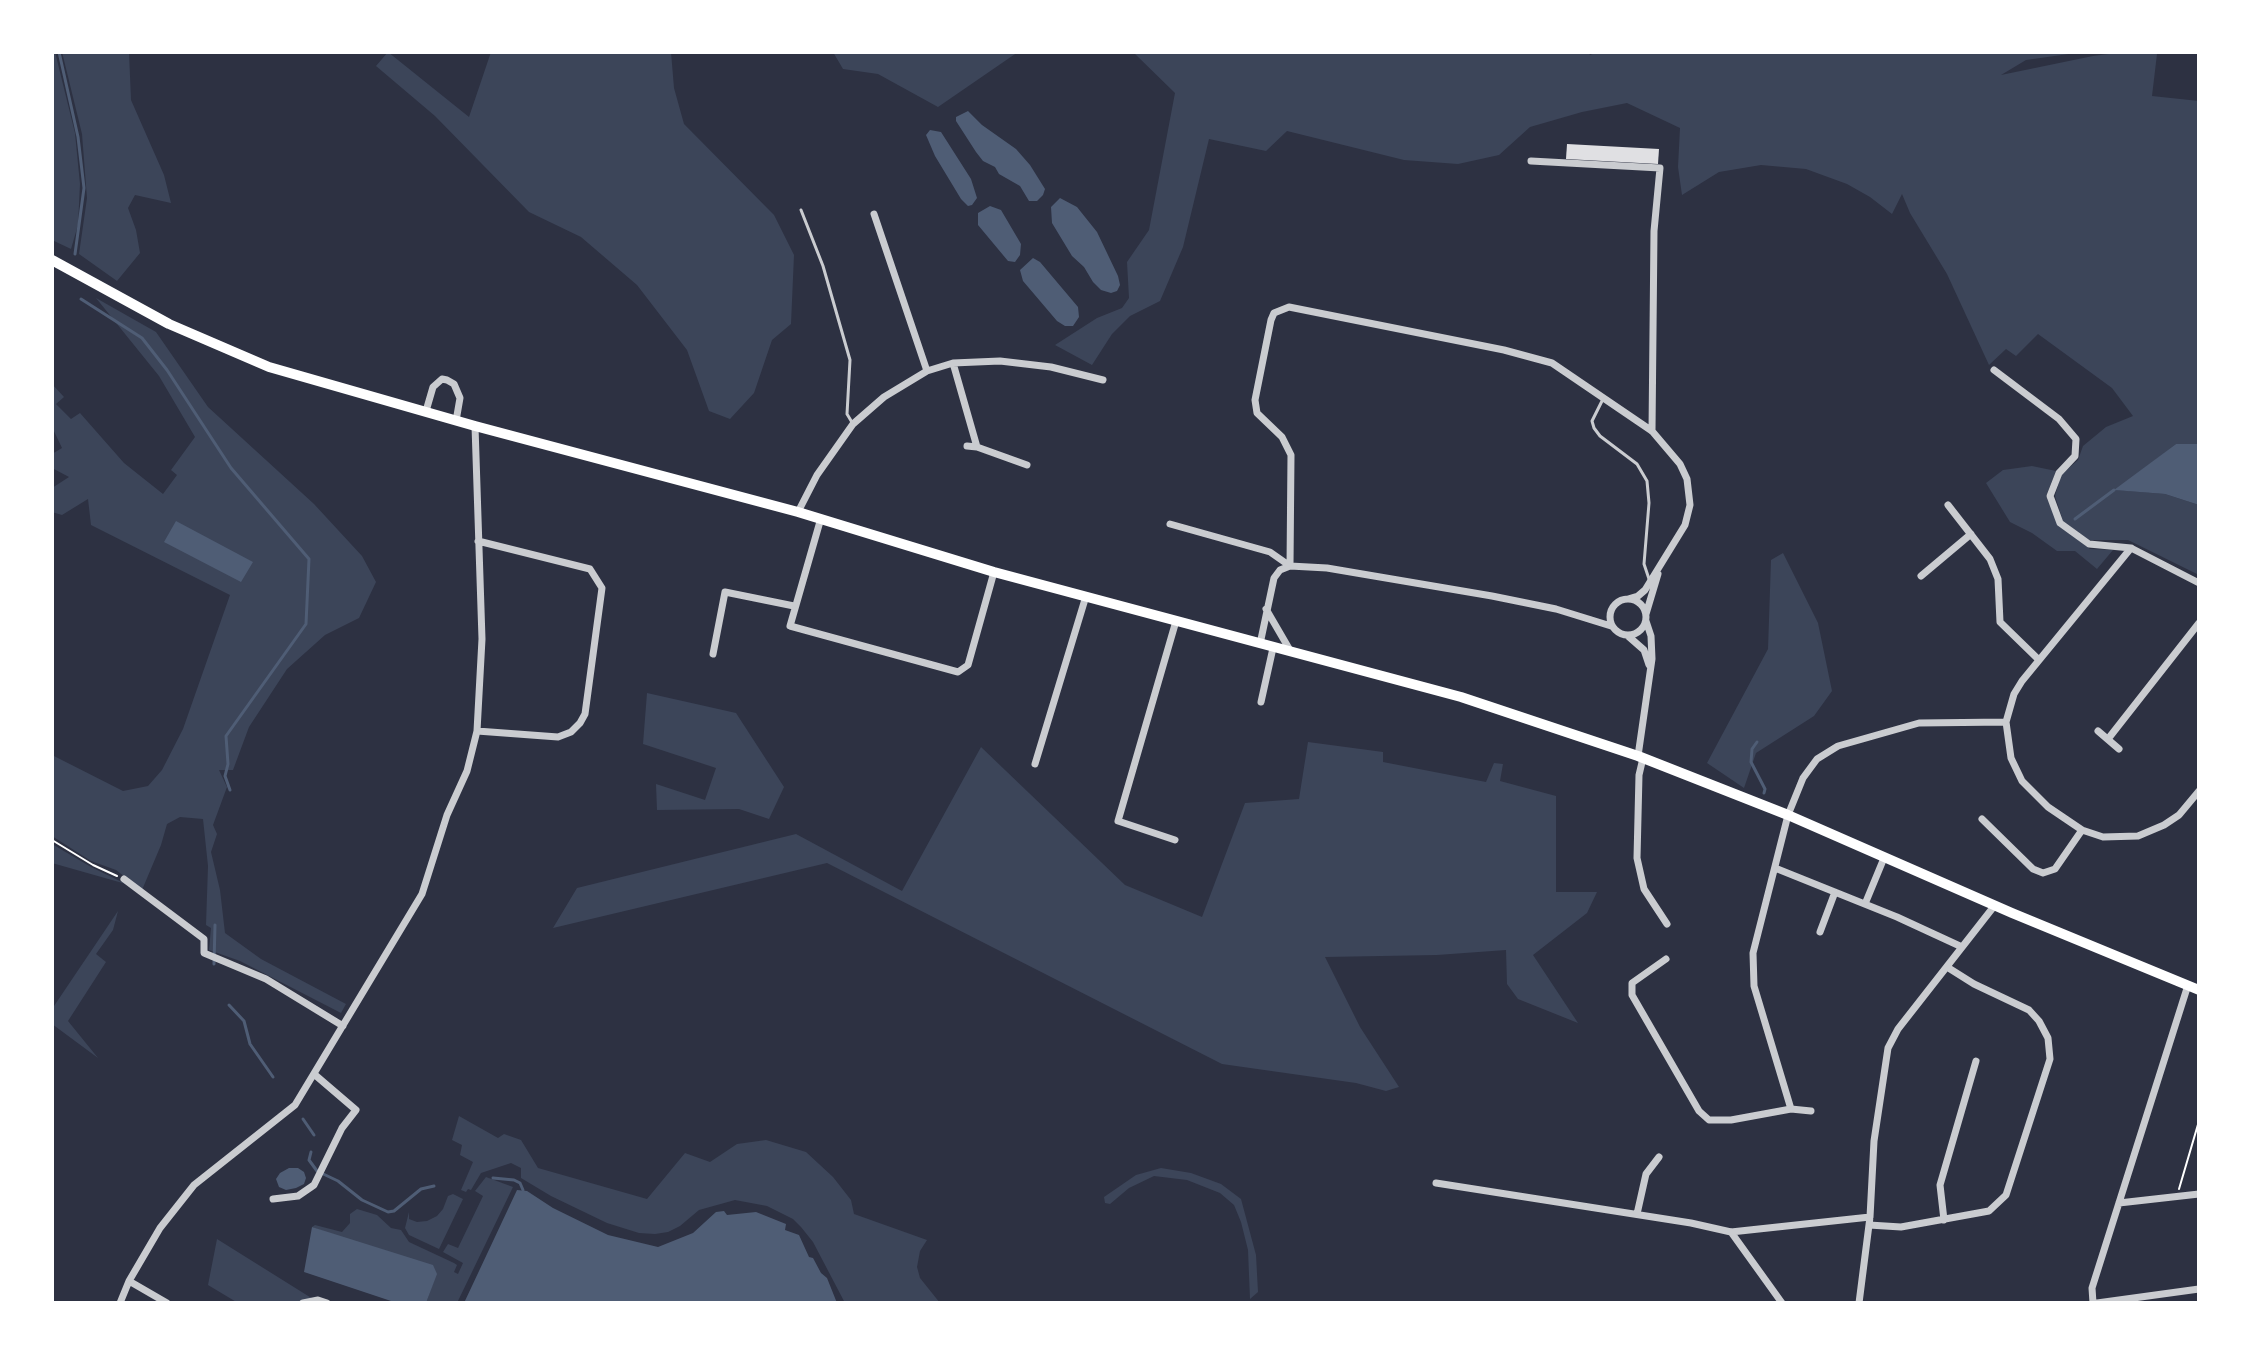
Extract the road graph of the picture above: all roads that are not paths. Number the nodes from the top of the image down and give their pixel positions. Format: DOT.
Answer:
graph roads {
  1 [pos="1531,161"];
  2 [pos="801,210"];
  3 [pos="874,214"];
  4 [pos="52,260"];
  5 [pos="953,363"];
  6 [pos="1994,370"];
  7 [pos="927,371"];
  8 [pos="1103,380"];
  9 [pos="1604,397"];
  10 [pos="426,411"];
  11 [pos="456,421"];
  12 [pos="853,424"];
  13 [pos="475,426"];
  14 [pos="1652,431"];
  15 [pos="967,446"];
  16 [pos="977,447"];
  17 [pos="1027,465"];
  18 [pos="1948,505"];
  19 [pos="798,512"];
  20 [pos="821,518"];
  21 [pos="1170,524"];
  22 [pos="1971,534"];
  23 [pos="478,541"];
  24 [pos="2131,548"];
  25 [pos="1662,564"];
  26 [pos="1290,566"];
  27 [pos="994,572"];
  28 [pos="1921,576"];
  29 [pos="1651,582"];
  30 [pos="2199,583"];
  31 [pos="1086,596"];
  32 [pos="1628,599"];
  33 [pos="794,606"];
  34 [pos="1266,609"];
  35 [pos="1646,618"];
  36 [pos="1176,621"];
  37 [pos="2199,623"];
  38 [pos="1611,626"];
  39 [pos="1628,636"];
  40 [pos="1260,644"];
  41 [pos="1273,648"];
  42 [pos="1291,652"];
  43 [pos="713,654"];
  44 [pos="2039,660"];
  45 [pos="1649,667"];
  46 [pos="1261,702"];
  47 [pos="2006,722"];
  48 [pos="477,731"];
  49 [pos="2098,731"];
  50 [pos="2108,739"];
  51 [pos="2119,749"];
  52 [pos="1641,757"];
  53 [pos="1035,764"];
  54 [pos="2199,791"];
  55 [pos="1788,815"];
  56 [pos="1982,819"];
  57 [pos="2082,830"];
  58 [pos="1175,840"];
  59 [pos="1884,858"];
  60 [pos="1775,868"];
  61 [pos="124,879"];
  62 [pos="1835,892"];
  63 [pos="1865,904"];
  64 [pos="1995,905"];
  65 [pos="1825,917"];
  66 [pos="1834,920"];
  67 [pos="1667,924"];
  68 [pos="1820,932"];
  69 [pos="1962,947"];
  70 [pos="1666,959"];
  71 [pos="1947,967"];
  72 [pos="2188,985"];
  73 [pos="2199,990"];
  74 [pos="343,1026"];
  75 [pos="1976,1061"];
  76 [pos="314,1074"];
  77 [pos="1791,1109"];
  78 [pos="1811,1111"];
  79 [pos="1659,1157"];
  80 [pos="1436,1183"];
  81 [pos="2199,1194"];
  82 [pos="273,1199"];
  83 [pos="2119,1203"];
  84 [pos="1637,1214"];
  85 [pos="1944,1220"];
  86 [pos="1869,1221"];
  87 [pos="1731,1232"];
  88 [pos="129,1281"];
  89 [pos="2199,1289"];
  90 [pos="120,1303"];
  91 [pos="167,1303"];
  92 [pos="303,1303"];
  93 [pos="327,1303"];
  94 [pos="1782,1303"];
  95 [pos="1859,1303"];
  96 [pos="2095,1303"];
  1 -- 14 [label="street"];
  2 -- 12 [label="lane"];
  3 -- 7 [label="street"];
  4 -- 10 [label="main road"];
  5 -- 7 [label="street"];
  5 -- 8 [label="street"];
  5 -- 16 [label="street"];
  6 -- 24 [label="street"];
  7 -- 12 [label="street"];
  9 -- 14 [label="street"];
  9 -- 26 [label="street"];
  9 -- 29 [label="lane"];
  10 -- 11 [label="main road"];
  10 -- 11 [label="street"];
  11 -- 13 [label="main road"];
  12 -- 19 [label="street"];
  13 -- 19 [label="main road"];
  13 -- 23 [label="street"];
  14 -- 25 [label="street"];
  15 -- 16 [label="street"];
  16 -- 17 [label="street"];
  18 -- 22 [label="street"];
  19 -- 20 [label="main road"];
  20 -- 27 [label="main road"];
  20 -- 33 [label="street"];
  21 -- 26 [label="street"];
  22 -- 28 [label="street"];
  22 -- 44 [label="street"];
  23 -- 48 [label="street"];
  23 -- 48 [label="street"];
  24 -- 30 [label="street"];
  24 -- 44 [label="street"];
  25 -- 29 [label="street"];
  25 -- 35 [label="street"];
  26 -- 34 [label="street"];
  26 -- 38 [label="street"];
  27 -- 31 [label="main road"];
  27 -- 33 [label="street"];
  29 -- 32 [label="street"];
  31 -- 36 [label="main road"];
  31 -- 53 [label="street"];
  32 -- 35 [label="street"];
  32 -- 38 [label="street"];
  33 -- 43 [label="street"];
  34 -- 40 [label="street"];
  34 -- 42 [label="street"];
  35 -- 39 [label="street"];
  35 -- 45 [label="street"];
  36 -- 40 [label="main road"];
  36 -- 58 [label="street"];
  37 -- 50 [label="street"];
  38 -- 39 [label="street"];
  39 -- 45 [label="street"];
  40 -- 41 [label="main road"];
  41 -- 42 [label="main road"];
  41 -- 46 [label="street"];
  42 -- 52 [label="main road"];
  44 -- 47 [label="street"];
  45 -- 52 [label="street"];
  47 -- 55 [label="street"];
  47 -- 57 [label="street"];
  48 -- 74 [label="street"];
  49 -- 50 [label="street"];
  50 -- 51 [label="street"];
  52 -- 55 [label="main road"];
  52 -- 67 [label="street"];
  54 -- 57 [label="street"];
  55 -- 59 [label="main road"];
  55 -- 60 [label="street"];
  56 -- 57 [label="street"];
  59 -- 63 [label="street"];
  59 -- 64 [label="main road"];
  60 -- 62 [label="street"];
  60 -- 77 [label="street"];
  61 -- 74 [label="street"];
  62 -- 63 [label="street"];
  62 -- 65 [label="street"];
  63 -- 69 [label="street"];
  64 -- 69 [label="street"];
  64 -- 72 [label="main road"];
  65 -- 66 [label="street"];
  65 -- 68 [label="street"];
  69 -- 71 [label="street"];
  70 -- 77 [label="street"];
  71 -- 85 [label="street"];
  71 -- 86 [label="street"];
  72 -- 73 [label="main road"];
  72 -- 83 [label="street"];
  74 -- 76 [label="street"];
  75 -- 85 [label="street"];
  76 -- 82 [label="street"];
  76 -- 88 [label="street"];
  77 -- 78 [label="street"];
  79 -- 84 [label="street"];
  80 -- 84 [label="street"];
  81 -- 83 [label="street"];
  83 -- 96 [label="street"];
  84 -- 87 [label="street"];
  85 -- 86 [label="street"];
  86 -- 87 [label="street"];
  86 -- 95 [label="street"];
  87 -- 94 [label="street"];
  88 -- 90 [label="street"];
  88 -- 91 [label="street"];
  89 -- 96 [label="street"];
  92 -- 93 [label="street"];
}
